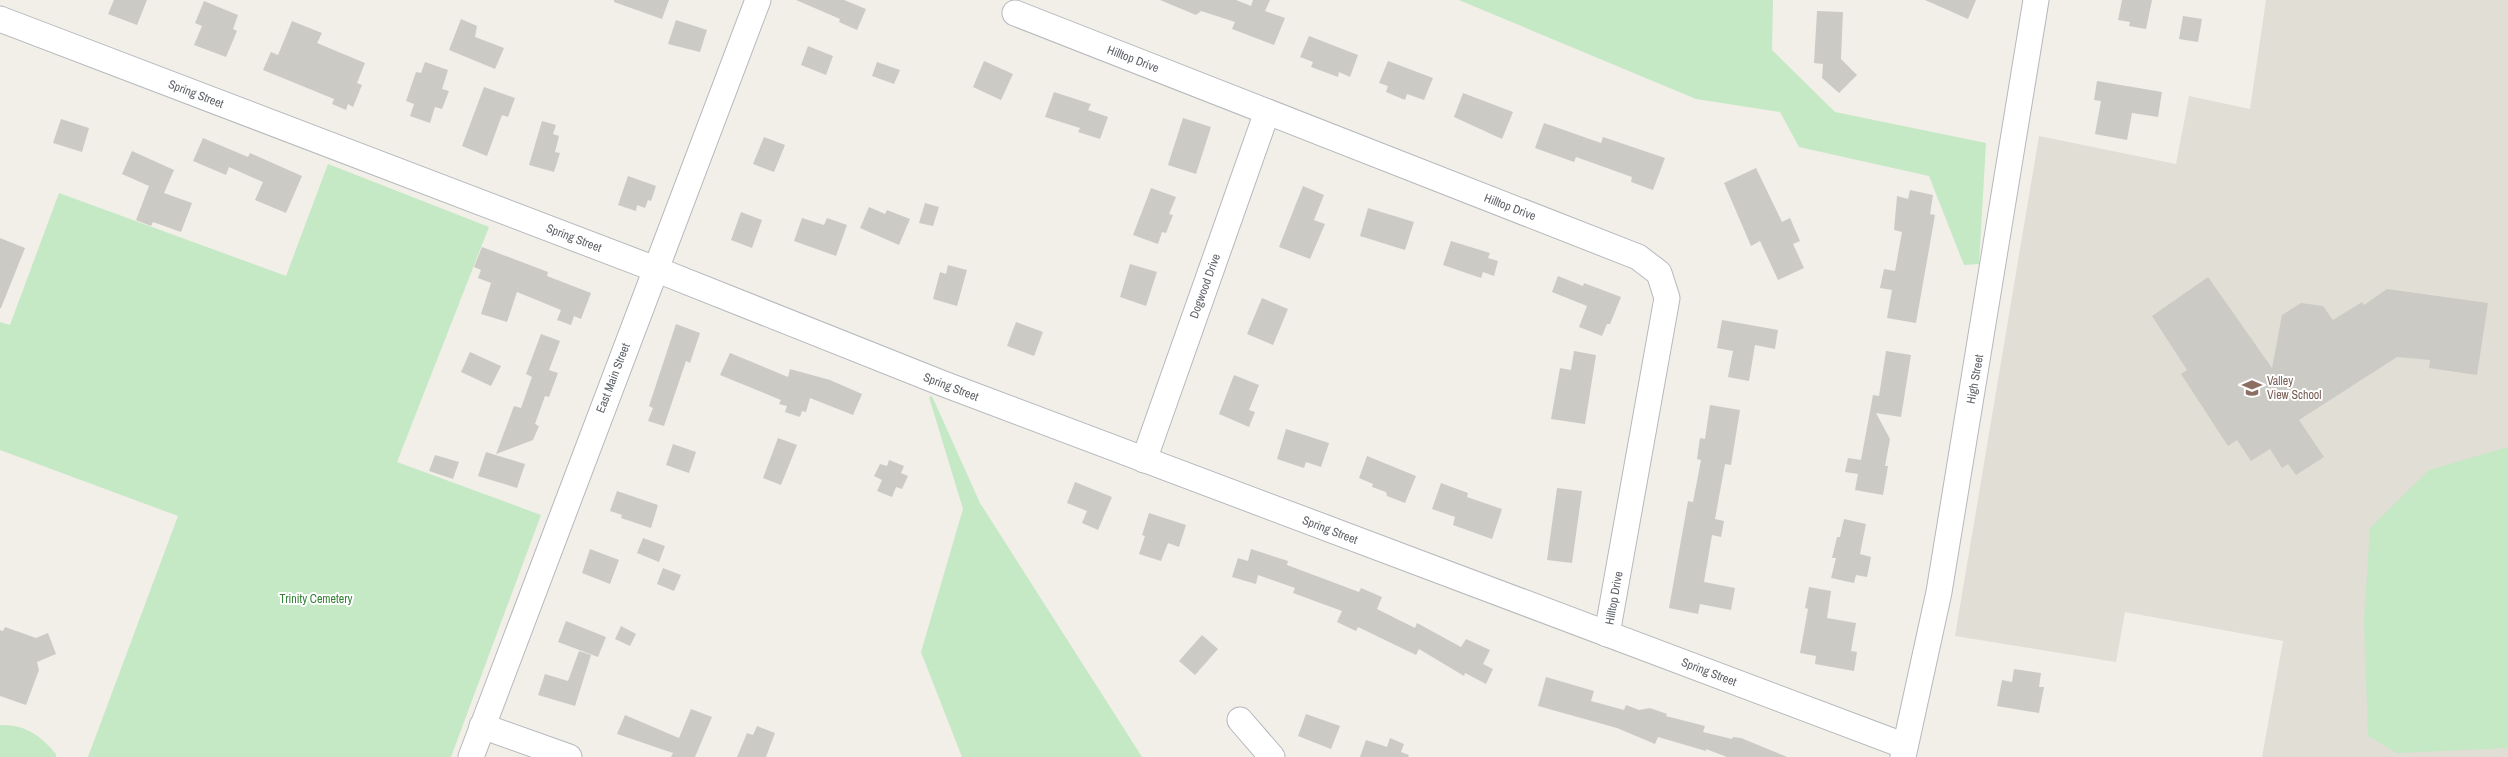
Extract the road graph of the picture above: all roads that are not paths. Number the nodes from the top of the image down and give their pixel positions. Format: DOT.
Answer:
graph roads {
  1 [pos="758,0"];
  2 [pos="2036,0"];
  3 [pos="1015,13"];
  4 [pos="0,19"];
  5 [pos="1267,112"];
  6 [pos="655,268"];
  7 [pos="1144,460"];
  8 [pos="1607,634"];
  9 [pos="1240,720"];
  10 [pos="482,726"];
  11 [pos="1904,752"];
  12 [pos="471,757"];
  13 [pos="569,757"];
  14 [pos="1272,757"];
  1 -- 6 [label="street, East Main Street"];
  2 -- 11 [label="street, High Street"];
  3 -- 5 [label="street, Hilltop Drive"];
  4 -- 6 [label="street, Spring Street"];
  5 -- 7 [label="street, Dogwood Drive"];
  5 -- 8 [label="street, Hilltop Drive"];
  6 -- 7 [label="street, Spring Street"];
  6 -- 10 [label="street, East Main Street"];
  7 -- 8 [label="street, Spring Street"];
  8 -- 11 [label="street, Spring Street"];
  9 -- 14 [label="street"];
  10 -- 12 [label="street, East Main Street"];
  10 -- 13 [label="street"];
}
